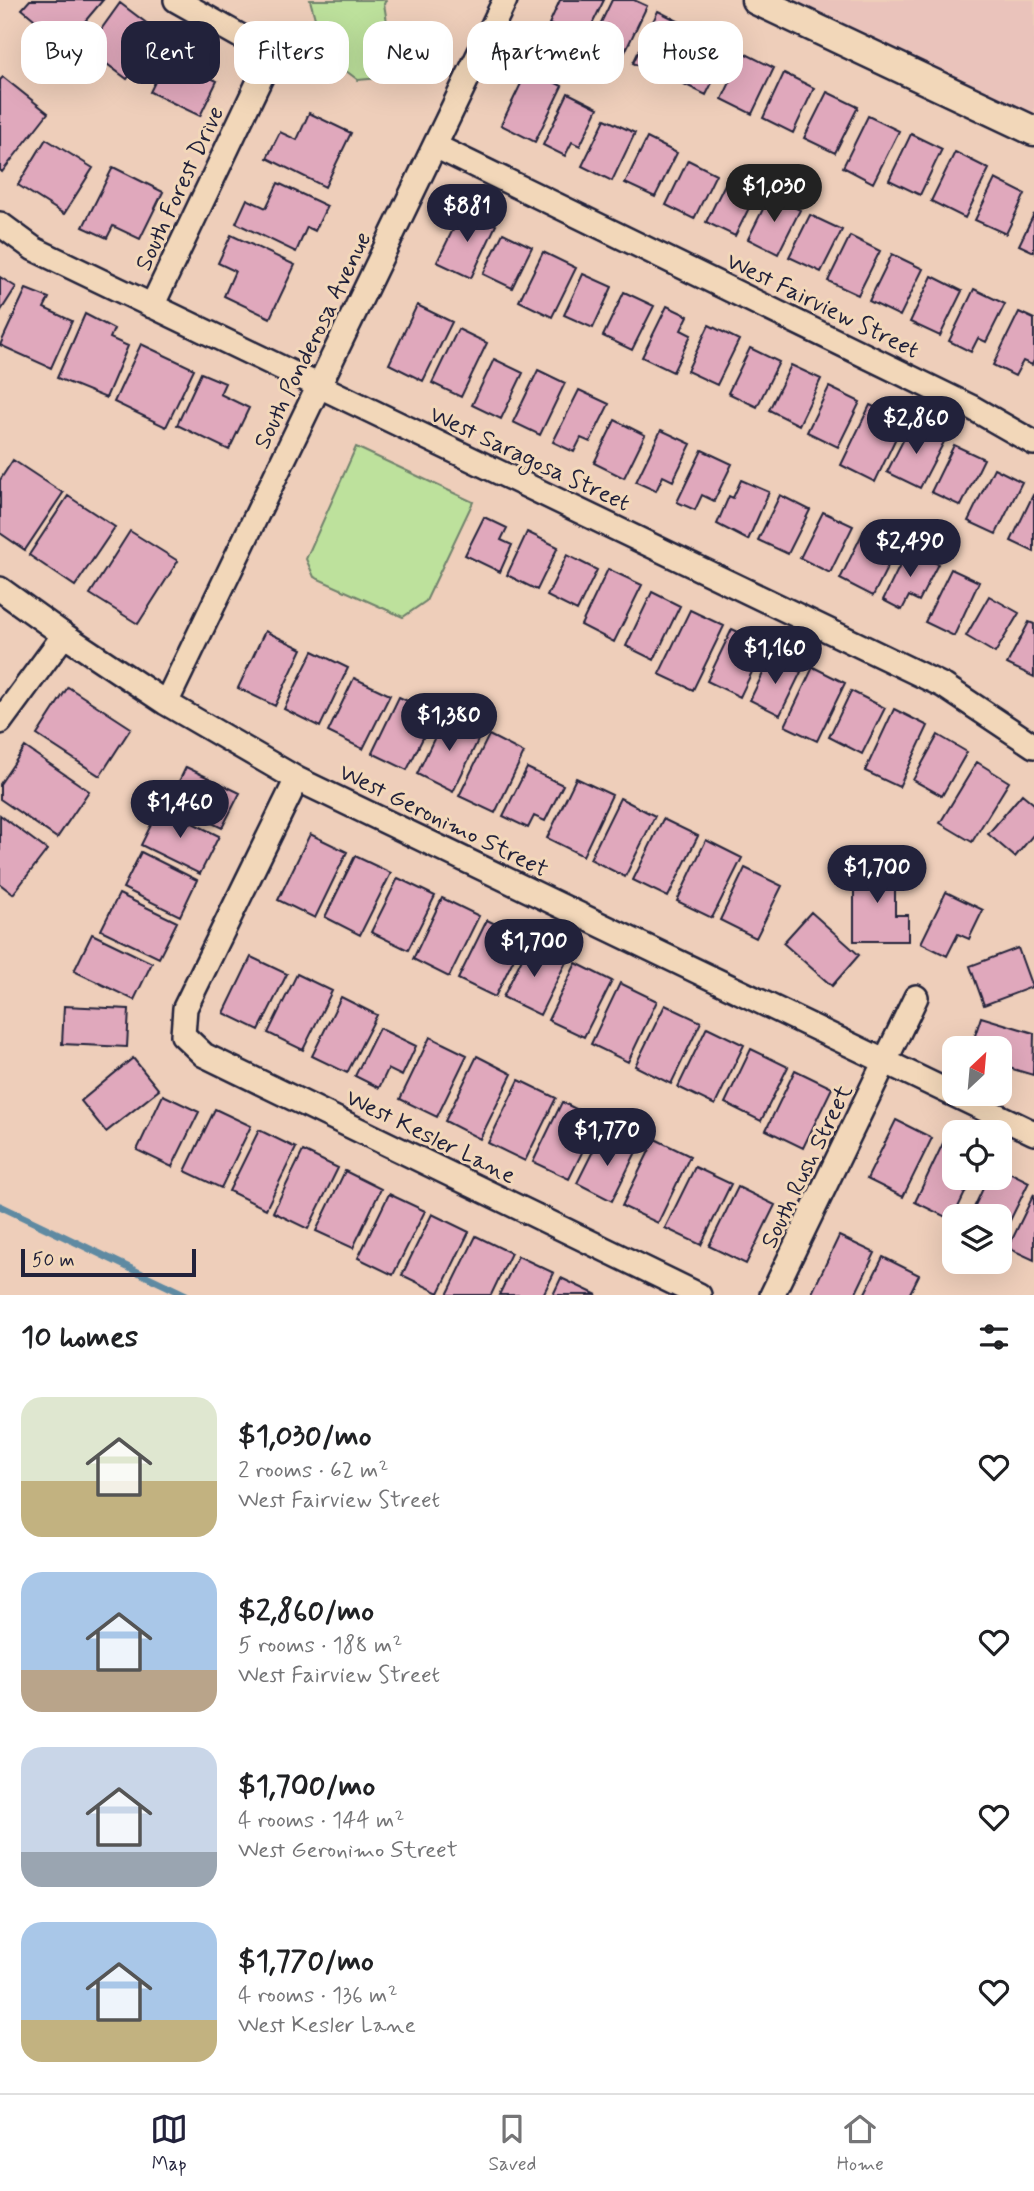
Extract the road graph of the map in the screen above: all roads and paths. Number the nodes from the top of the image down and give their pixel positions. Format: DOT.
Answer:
graph roads {
  1 [pos="176,0"];
  2 [pos="505,0"];
  3 [pos="756,0"];
  4 [pos="1034,131"];
  5 [pos="435,146"];
  6 [pos="0,224"];
  7 [pos="152,306"];
  8 [pos="318,387"];
  9 [pos="1034,443"];
  10 [pos="0,589"];
  11 [pos="64,635"];
  12 [pos="166,702"];
  13 [pos="0,722"];
  14 [pos="1034,746"];
  15 [pos="298,779"];
  16 [pos="916,997"];
  17 [pos="886,1061"];
  18 [pos="1034,1133"];
  19 [pos="699,1295"];
  20 [pos="772,1295"];
  1 -- 7 [label="street, South Forest Drive"];
  2 -- 5 [label="street, South Ponderosa Avenue"];
  3 -- 4 [label="street"];
  5 -- 8 [label="street, South Ponderosa Avenue"];
  5 -- 9 [label="street, West Fairview Street"];
  6 -- 7 [label="street, West Saragosa Street"];
  7 -- 8 [label="street, West Saragosa Street"];
  8 -- 12 [label="street, South Ponderosa Avenue"];
  8 -- 14 [label="street, West Saragosa Street"];
  10 -- 11 [label="street, West Geronimo Street"];
  11 -- 12 [label="street, West Geronimo Street"];
  11 -- 13 [label="street"];
  12 -- 15 [label="street, West Geronimo Street"];
  15 -- 17 [label="street, West Geronimo Street"];
  15 -- 19 [label="street, West Kesler Lane"];
  16 -- 17 [label="street"];
  17 -- 18 [label="street, West Geronimo Street"];
  17 -- 20 [label="street, South Rush Street"];
}
